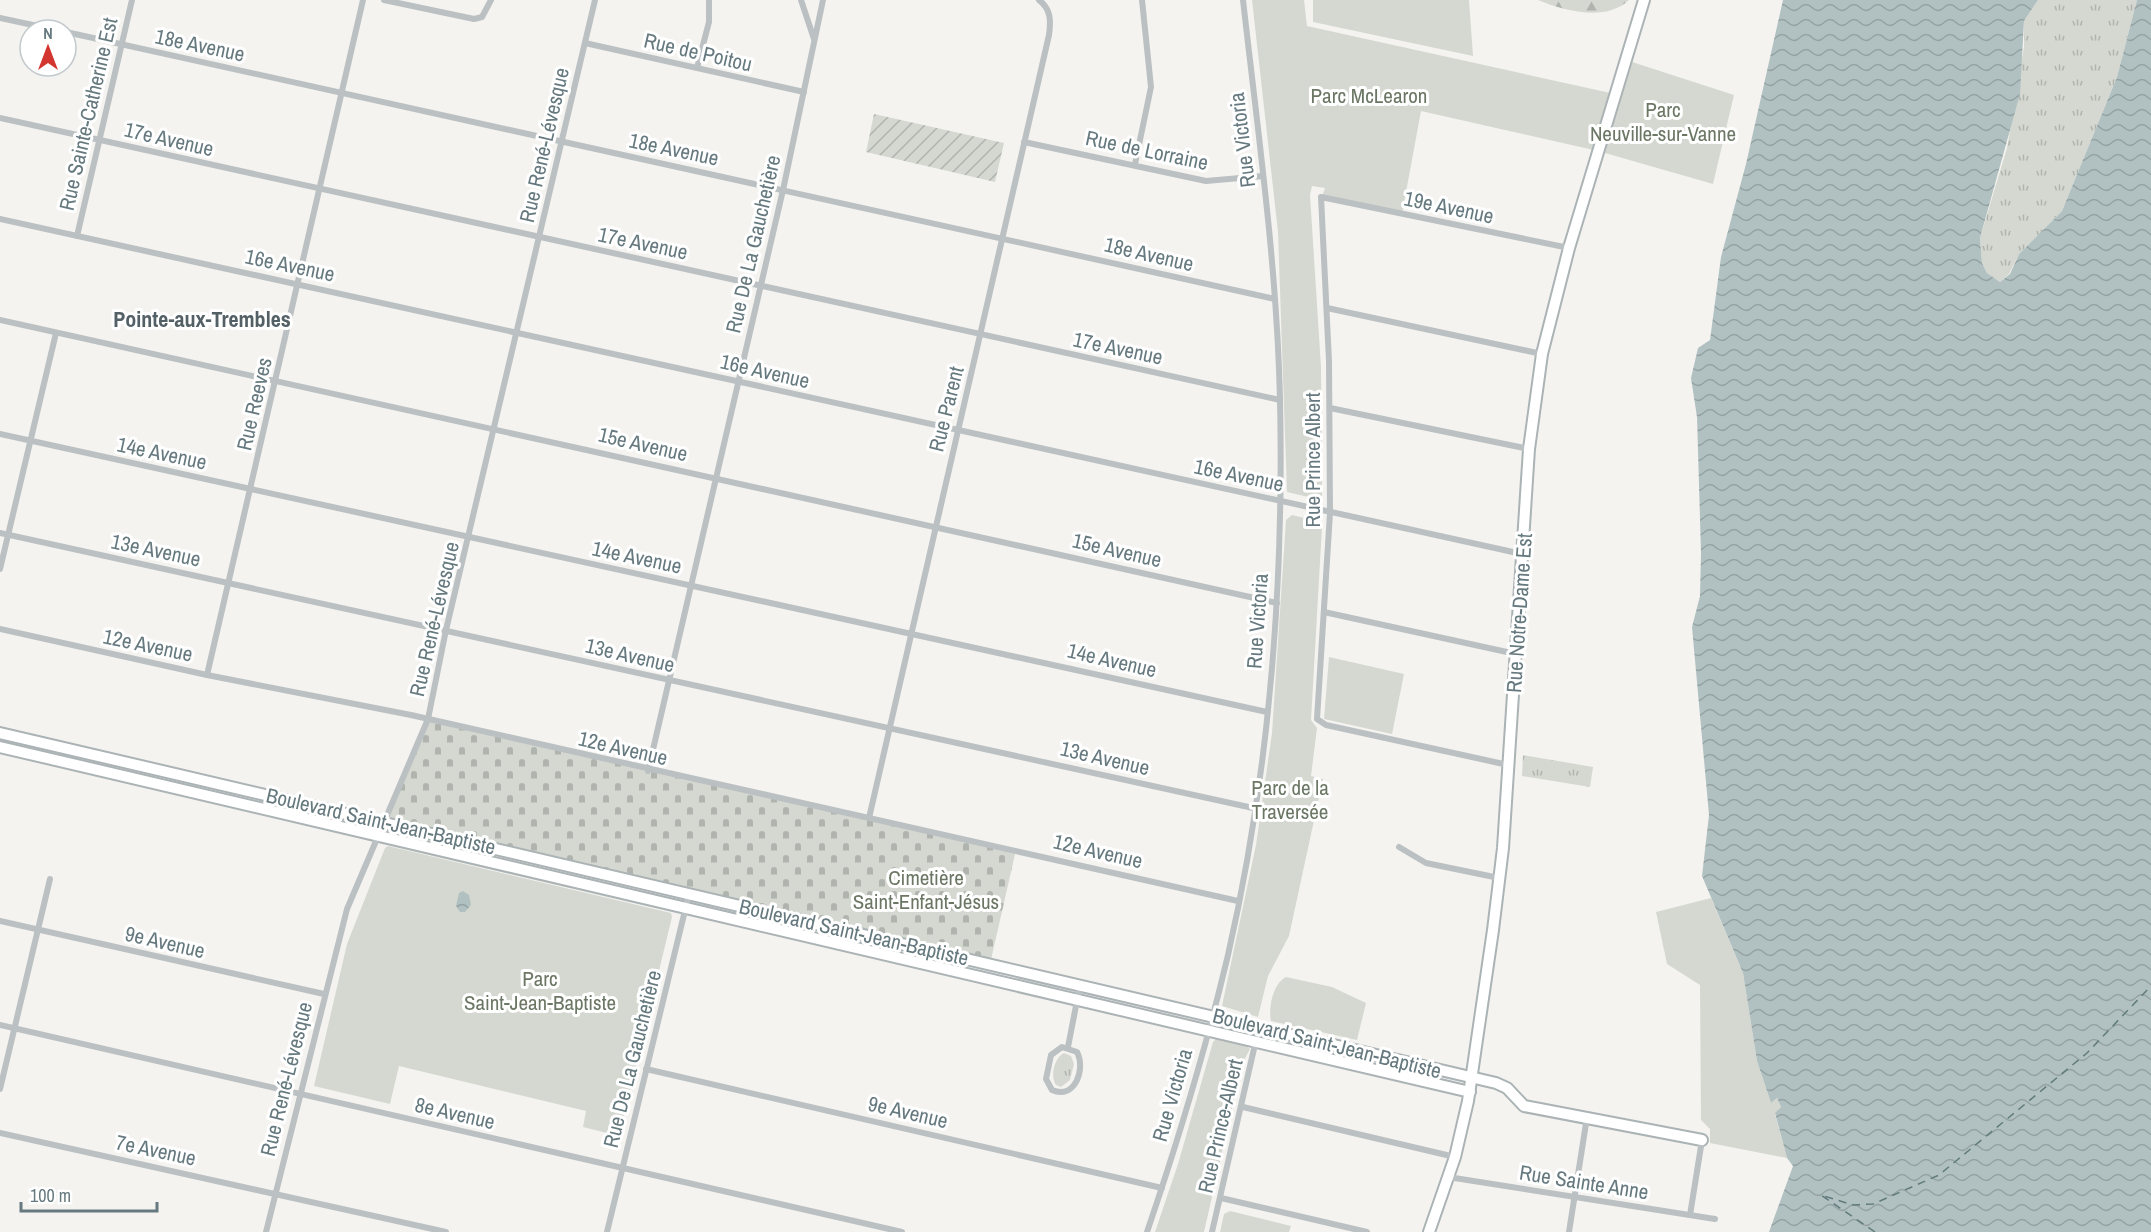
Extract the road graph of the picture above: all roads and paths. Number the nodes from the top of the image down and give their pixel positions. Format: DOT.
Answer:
graph roads {
  1 [pos="132,0"];
  2 [pos="363,0"];
  3 [pos="384,0"];
  4 [pos="491,0"];
  5 [pos="595,0"];
  6 [pos="709,0"];
  7 [pos="801,0"];
  8 [pos="823,0"];
  9 [pos="1039,0"];
  10 [pos="1142,0"];
  11 [pos="1243,0"];
  12 [pos="1644,0"];
  13 [pos="0,18"];
  14 [pos="18,22"];
  15 [pos="78,35"];
  16 [pos="814,39"];
  17 [pos="585,43"];
  18 [pos="122,45"];
  19 [pos="697,68"];
  20 [pos="804,92"];
  21 [pos="341,93"];
  22 [pos="0,118"];
  23 [pos="99,140"];
  24 [pos="562,142"];
  25 [pos="1024,142"];
  26 [pos="1135,165"];
  27 [pos="1263,176"];
  28 [pos="319,189"];
  29 [pos="783,190"];
  30 [pos="1321,197"];
  31 [pos="0,219"];
  32 [pos="77,236"];
  33 [pos="539,237"];
  34 [pos="1003,238"];
  35 [pos="1569,248"];
  36 [pos="298,284"];
  37 [pos="761,286"];
  38 [pos="1275,299"];
  39 [pos="1327,308"];
  40 [pos="0,320"];
  41 [pos="56,333"];
  42 [pos="518,333"];
  43 [pos="981,335"];
  44 [pos="1542,354"];
  45 [pos="277,381"];
  46 [pos="738,381"];
  47 [pos="1280,400"];
  48 [pos="1330,408"];
  49 [pos="495,428"];
  50 [pos="958,430"];
  51 [pos="0,434"];
  52 [pos="30,441"];
  53 [pos="1529,449"];
  54 [pos="717,478"];
  55 [pos="252,490"];
  56 [pos="1279,501"];
  57 [pos="1330,513"];
  58 [pos="936,527"];
  59 [pos="0,533"];
  60 [pos="8,535"];
  61 [pos="470,538"];
  62 [pos="1522,554"];
  63 [pos="0,569"];
  64 [pos="229,583"];
  65 [pos="691,586"];
  66 [pos="1277,603"];
  67 [pos="1324,612"];
  68 [pos="0,629"];
  69 [pos="446,630"];
  70 [pos="910,632"];
  71 [pos="1516,654"];
  72 [pos="207,675"];
  73 [pos="669,681"];
  74 [pos="1267,712"];
  75 [pos="428,719"];
  76 [pos="889,727"];
  77 [pos="0,733"];
  78 [pos="0,747"];
  79 [pos="1508,765"];
  80 [pos="648,771"];
  81 [pos="224,785"];
  82 [pos="222,799"];
  83 [pos="1253,808"];
  84 [pos="869,818"];
  85 [pos="386,823"];
  86 [pos="379,835"];
  87 [pos="1399,847"];
  88 [pos="1499,878"];
  89 [pos="50,879"];
  90 [pos="689,893"];
  91 [pos="1238,901"];
  92 [pos="686,907"];
  93 [pos="0,921"];
  94 [pos="38,930"];
  95 [pos="1024,972"];
  96 [pos="1080,985"];
  97 [pos="1019,986"];
  98 [pos="324,994"];
  99 [pos="1077,999"];
  100 [pos="1212,1016"];
  101 [pos="0,1025"];
  102 [pos="1259,1027"];
  103 [pos="14,1029"];
  104 [pos="1208,1030"];
  105 [pos="1256,1042"];
  106 [pos="1068,1047"];
  107 [pos="1352,1049"];
  108 [pos="1348,1064"];
  109 [pos="646,1069"];
  110 [pos="1473,1078"];
  111 [pos="0,1089"];
  112 [pos="1470,1092"];
  113 [pos="299,1095"];
  114 [pos="1243,1107"];
  115 [pos="1587,1117"];
  116 [pos="0,1133"];
  117 [pos="1702,1140"];
  118 [pos="1455,1157"];
  119 [pos="622,1168"];
  120 [pos="1448,1177"];
  121 [pos="1162,1188"];
  122 [pos="275,1193"];
  123 [pos="1574,1197"];
  124 [pos="1221,1198"];
  125 [pos="1690,1215"];
  126 [pos="1715,1219"];
  127 [pos="266,1232"];
  128 [pos="446,1232"];
  129 [pos="606,1232"];
  130 [pos="902,1232"];
  131 [pos="1147,1232"];
  132 [pos="1212,1232"];
  133 [pos="1367,1232"];
  134 [pos="1428,1232"];
  135 [pos="1569,1232"];
  1 -- 18 [label="street, Rue Sainte-Catherine Est"];
  2 -- 21 [label="street, Rue Reeves"];
  3 -- 4 [label="street"];
  5 -- 17 [label="street, Rue René-Lévesque"];
  6 -- 19 [label="street"];
  7 -- 16 [label="street, Rue De La Gauchetière"];
  8 -- 16 [label="street, Rue De La Gauchetière"];
  9 -- 25 [label="street, Rue Parent"];
  10 -- 26 [label="street"];
  11 -- 27 [label="street, Rue Victoria"];
  12 -- 35 [label="main road, Rue Notre-Dame Est"];
  13 -- 14 [label="street"];
  15 -- 18 [label="street, 18e Avenue"];
  16 -- 20 [label="street, Rue De La Gauchetière"];
  17 -- 19 [label="street, Rue de Poitou"];
  17 -- 24 [label="street, Rue René-Lévesque"];
  18 -- 21 [label="street, 18e Avenue"];
  18 -- 23 [label="street, Rue Sainte-Catherine Est"];
  19 -- 20 [label="street, Rue de Poitou"];
  20 -- 29 [label="street, Rue De La Gauchetière"];
  21 -- 24 [label="street, 18e Avenue"];
  21 -- 28 [label="street, Rue Reeves"];
  22 -- 23 [label="street, 17e Avenue"];
  23 -- 28 [label="street, 17e Avenue"];
  23 -- 32 [label="street, Rue Sainte-Catherine Est"];
  24 -- 29 [label="street, 18e Avenue"];
  24 -- 33 [label="street, Rue René-Lévesque"];
  25 -- 26 [label="street, Rue de Lorraine"];
  25 -- 34 [label="street, Rue Parent"];
  26 -- 27 [label="street, Rue de Lorraine"];
  27 -- 38 [label="street, Rue Victoria"];
  28 -- 33 [label="street, 17e Avenue"];
  28 -- 36 [label="street, Rue Reeves"];
  29 -- 34 [label="street, 18e Avenue"];
  29 -- 37 [label="street, Rue De La Gauchetière"];
  30 -- 35 [label="street, 19e Avenue"];
  30 -- 39 [label="street, Rue Prince Albert"];
  31 -- 32 [label="street, 16e Avenue"];
  32 -- 36 [label="street, 16e Avenue"];
  33 -- 37 [label="street, 17e Avenue"];
  33 -- 42 [label="street, Rue René-Lévesque"];
  34 -- 38 [label="street, 18e Avenue"];
  34 -- 43 [label="street, Rue Parent"];
  35 -- 44 [label="main road, Rue Notre-Dame Est"];
  36 -- 42 [label="street, 16e Avenue"];
  36 -- 45 [label="street, Rue Reeves"];
  37 -- 43 [label="street, 17e Avenue"];
  37 -- 46 [label="street, Rue De La Gauchetière"];
  38 -- 47 [label="street, Rue Victoria"];
  39 -- 44 [label="street"];
  39 -- 48 [label="street, Rue Prince Albert"];
  40 -- 41 [label="street, 15e Avenue"];
  41 -- 45 [label="street, 15e Avenue"];
  41 -- 52 [label="street"];
  42 -- 46 [label="street, 16e Avenue"];
  42 -- 49 [label="street, Rue René-Lévesque"];
  43 -- 47 [label="street, 17e Avenue"];
  43 -- 50 [label="street, Rue Parent"];
  44 -- 53 [label="main road, Rue Notre-Dame Est"];
  45 -- 49 [label="street, 15e Avenue"];
  45 -- 55 [label="street, Rue Reeves"];
  46 -- 50 [label="street, 16e Avenue"];
  46 -- 54 [label="street, Rue De La Gauchetière"];
  47 -- 56 [label="street, Rue Victoria"];
  48 -- 53 [label="street"];
  48 -- 57 [label="street, Rue Prince Albert"];
  49 -- 54 [label="street, 15e Avenue"];
  49 -- 61 [label="street, Rue René-Lévesque"];
  50 -- 56 [label="street, 16e Avenue"];
  50 -- 58 [label="street, Rue Parent"];
  51 -- 52 [label="street, 14e Avenue"];
  52 -- 55 [label="street, 14e Avenue"];
  52 -- 60 [label="street"];
  53 -- 62 [label="main road, Rue Notre-Dame Est"];
  54 -- 58 [label="street, 15e Avenue"];
  54 -- 65 [label="street, Rue De La Gauchetière"];
  55 -- 61 [label="street, 14e Avenue"];
  55 -- 64 [label="street, Rue Reeves"];
  56 -- 57 [label="street, 16e Avenue"];
  56 -- 66 [label="street, Rue Victoria"];
  57 -- 62 [label="street, 16e Avenue"];
  57 -- 67 [label="street, Rue Prince Albert"];
  58 -- 66 [label="street, 15e Avenue"];
  58 -- 70 [label="street, Rue Parent"];
  59 -- 60 [label="street, 13e Avenue"];
  60 -- 63 [label="street"];
  60 -- 64 [label="street, 13e Avenue"];
  61 -- 65 [label="street, 14e Avenue"];
  61 -- 69 [label="street, Rue René-Lévesque"];
  62 -- 71 [label="main road, Rue Notre-Dame Est"];
  64 -- 69 [label="street, 13e Avenue"];
  64 -- 72 [label="street, Rue Reeves"];
  65 -- 70 [label="street, 14e Avenue"];
  65 -- 73 [label="street, Rue De La Gauchetière"];
  66 -- 74 [label="street, Rue Victoria"];
  67 -- 71 [label="street"];
  67 -- 79 [label="street, Rue Prince Albert"];
  68 -- 72 [label="street, 12e Avenue"];
  69 -- 73 [label="street, 13e Avenue"];
  69 -- 75 [label="street, Rue René-Lévesque"];
  70 -- 74 [label="street, 14e Avenue"];
  70 -- 76 [label="street, Rue Parent"];
  71 -- 79 [label="main road, Rue Notre-Dame Est"];
  72 -- 75 [label="street, 12e Avenue"];
  73 -- 76 [label="street, 13e Avenue"];
  73 -- 80 [label="street, Rue De La Gauchetière"];
  74 -- 83 [label="street, Rue Victoria"];
  75 -- 80 [label="street, 12e Avenue"];
  75 -- 85 [label="street, Rue René-Lévesque"];
  76 -- 83 [label="street, 13e Avenue"];
  76 -- 84 [label="street, Rue Parent"];
  77 -- 81 [label="main road, Boulevard Saint-Jean-Baptiste"];
  78 -- 82 [label="main road, Boulevard Saint-Jean-Baptiste"];
  79 -- 88 [label="main road, Rue Notre-Dame Est"];
  80 -- 84 [label="street, 12e Avenue"];
  81 -- 82 [label="main road"];
  81 -- 85 [label="main road, Boulevard Saint-Jean-Baptiste"];
  82 -- 86 [label="main road, Boulevard Saint-Jean-Baptiste"];
  83 -- 91 [label="street, Rue Victoria"];
  84 -- 91 [label="street, 12e Avenue"];
  85 -- 86 [label="street, Rue René-Lévesque"];
  85 -- 90 [label="main road, Boulevard Saint-Jean-Baptiste"];
  86 -- 92 [label="main road, Boulevard Saint-Jean-Baptiste"];
  86 -- 98 [label="street, Rue René-Lévesque"];
  87 -- 88 [label="street"];
  88 -- 110 [label="main road, Rue Notre-Dame Est"];
  89 -- 94 [label="street"];
  90 -- 92 [label="street, Rue De La Gauchetière"];
  90 -- 95 [label="main road, Boulevard Saint-Jean-Baptiste"];
  91 -- 100 [label="street, Rue Victoria"];
  92 -- 97 [label="main road, Boulevard Saint-Jean-Baptiste"];
  92 -- 109 [label="street, Rue De La Gauchetière"];
  93 -- 94 [label="street, 9e Avenue"];
  94 -- 98 [label="street, 9e Avenue"];
  94 -- 103 [label="street"];
  95 -- 96 [label="main road, Boulevard Saint-Jean-Baptiste"];
  95 -- 97 [label="main road"];
  96 -- 99 [label="street"];
  96 -- 100 [label="main road, Boulevard Saint-Jean-Baptiste"];
  97 -- 99 [label="main road, Boulevard Saint-Jean-Baptiste"];
  98 -- 113 [label="street, Rue René-Lévesque"];
  99 -- 104 [label="main road, Boulevard Saint-Jean-Baptiste"];
  99 -- 106 [label="street"];
  100 -- 102 [label="main road, Boulevard Saint-Jean-Baptiste"];
  100 -- 104 [label="street, Rue Victoria"];
  101 -- 103 [label="street, 8e Avenue"];
  102 -- 105 [label="street, Rue Prince-Albert"];
  102 -- 107 [label="main road, Boulevard Saint-Jean-Baptiste"];
  103 -- 111 [label="street"];
  103 -- 113 [label="street, 8e Avenue"];
  104 -- 105 [label="main road, Boulevard Saint-Jean-Baptiste"];
  104 -- 121 [label="street, Rue Victoria"];
  105 -- 108 [label="main road, Boulevard Saint-Jean-Baptiste"];
  105 -- 114 [label="street, Rue Prince-Albert"];
  106 -- 106 [label="street"];
  107 -- 108 [label="main road"];
  107 -- 110 [label="main road, Boulevard Saint-Jean-Baptiste"];
  108 -- 112 [label="main road, Boulevard Saint-Jean-Baptiste"];
  109 -- 119 [label="street, Rue De La Gauchetière"];
  109 -- 121 [label="street, 9e Avenue"];
  110 -- 112 [label="main road, Rue Notre-Dame Est"];
  110 -- 115 [label="main road, Boulevard Saint-Jean-Baptiste"];
  112 -- 118 [label="main road, Rue Notre-Dame Est"];
  113 -- 119 [label="street, 8e Avenue"];
  113 -- 122 [label="street, Rue René-Lévesque"];
  114 -- 118 [label="street"];
  114 -- 124 [label="street, Rue Prince-Albert"];
  115 -- 117 [label="main road, Boulevard Saint-Jean-Baptiste"];
  115 -- 123 [label="street"];
  116 -- 122 [label="street, 7e Avenue"];
  117 -- 125 [label="street"];
  118 -- 120 [label="main road, Rue Notre-Dame Est"];
  119 -- 129 [label="street, Rue De La Gauchetière"];
  119 -- 130 [label="street, 8e Avenue"];
  120 -- 123 [label="street, Rue Sainte Anne"];
  120 -- 134 [label="main road, Rue Notre-Dame Est"];
  121 -- 131 [label="street, Rue Victoria"];
  122 -- 127 [label="street, Rue René-Lévesque"];
  122 -- 128 [label="street, 7e Avenue"];
  123 -- 125 [label="street, Rue Sainte Anne"];
  123 -- 135 [label="street"];
  124 -- 132 [label="street, Rue Prince-Albert"];
  124 -- 133 [label="street"];
  125 -- 126 [label="street, Rue Sainte Anne"];
}
